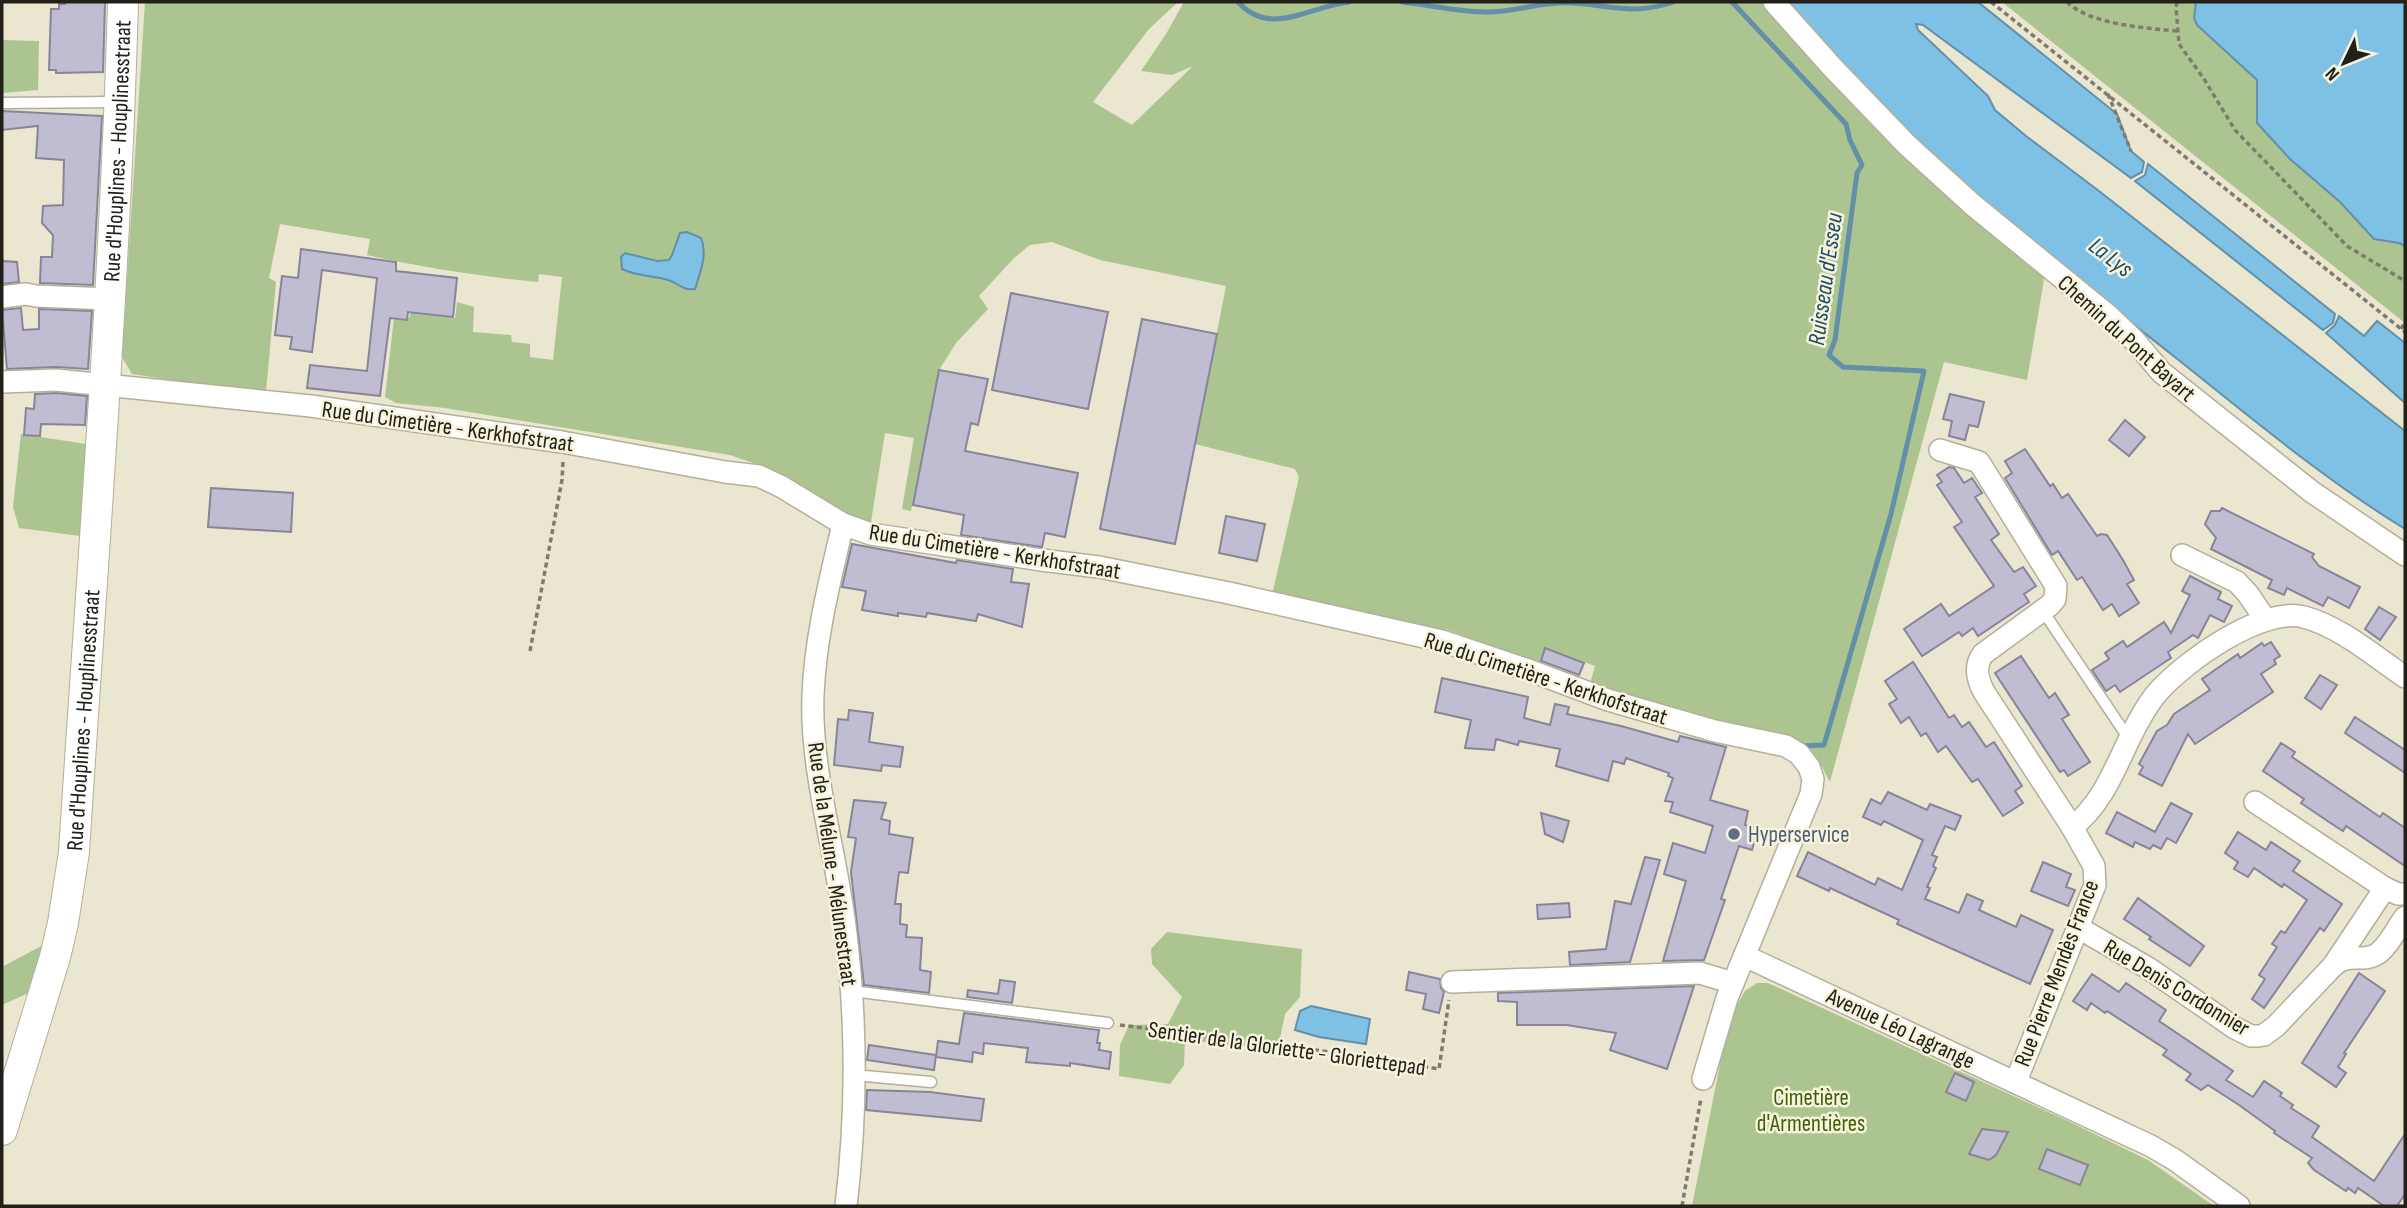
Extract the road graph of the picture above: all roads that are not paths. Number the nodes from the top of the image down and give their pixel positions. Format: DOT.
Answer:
graph roads {
  1 [pos="123,2"];
  2 [pos="1774,2"];
  3 [pos="120,102"];
  4 [pos="2,103"];
  5 [pos="2,296"];
  6 [pos="109,299"];
  7 [pos="2,382"];
  8 [pos="103,385"];
  9 [pos="1940,450"];
  10 [pos="843,524"];
  11 [pos="2182,555"];
  12 [pos="2405,555"];
  13 [pos="2043,611"];
  14 [pos="2265,619"];
  15 [pos="2405,677"];
  16 [pos="2129,739"];
  17 [pos="2255,802"];
  18 [pos="2072,827"];
  19 [pos="2395,891"];
  20 [pos="2405,917"];
  21 [pos="2079,928"];
  22 [pos="1745,956"];
  23 [pos="2333,966"];
  24 [pos="1452,982"];
  25 [pos="1732,982"];
  26 [pos="852,991"];
  27 [pos="1108,1023"];
  28 [pos="854,1075"];
  29 [pos="1703,1079"];
  30 [pos="2016,1081"];
  31 [pos="931,1082"];
  32 [pos="2,1130"];
  33 [pos="846,1206"];
  34 [pos="2239,1206"];
  1 -- 3 [label="street, Rue d'Houplines - Houplinesstraat"];
  2 -- 12 [label="street, Chemin du Pont Bayart"];
  3 -- 4 [label="lane"];
  3 -- 6 [label="street, Rue d'Houplines - Houplinesstraat"];
  5 -- 6 [label="street, Rue d'Houplines - Houplinesstraat"];
  6 -- 8 [label="street, Rue d'Houplines - Houplinesstraat"];
  7 -- 8 [label="street, Rue du Cimetière - Kerkhofstraat"];
  8 -- 10 [label="street, Rue du Cimetière - Kerkhofstraat"];
  8 -- 32 [label="street, Rue d'Houplines - Houplinesstraat"];
  9 -- 13 [label="street"];
  10 -- 22 [label="street, Rue du Cimetière - Kerkhofstraat"];
  10 -- 26 [label="street, Rue de la Mélune - Mélunestraat"];
  11 -- 14 [label="street"];
  13 -- 16 [label="lane"];
  13 -- 18 [label="street, Rue Pierre Mendès France"];
  14 -- 15 [label="street"];
  14 -- 16 [label="street"];
  16 -- 18 [label="street"];
  17 -- 19 [label="street, Rue Denis Cordonnier"];
  18 -- 21 [label="street, Rue Pierre Mendès France"];
  19 -- 23 [label="street, Rue Denis Cordonnier"];
  20 -- 23 [label="street"];
  21 -- 23 [label="street, Rue Denis Cordonnier"];
  21 -- 30 [label="street, Rue Pierre Mendès France"];
  22 -- 25 [label="street"];
  22 -- 30 [label="street, Avenue Léo Lagrange"];
  24 -- 25 [label="street"];
  25 -- 29 [label="street"];
  26 -- 27 [label="lane"];
  26 -- 28 [label="street, Rue de la Mélune - Mélunestraat"];
  28 -- 31 [label="lane"];
  28 -- 33 [label="street, Rue de la Mélune - Mélunestraat"];
  30 -- 34 [label="street, Avenue Léo Lagrange"];
}
